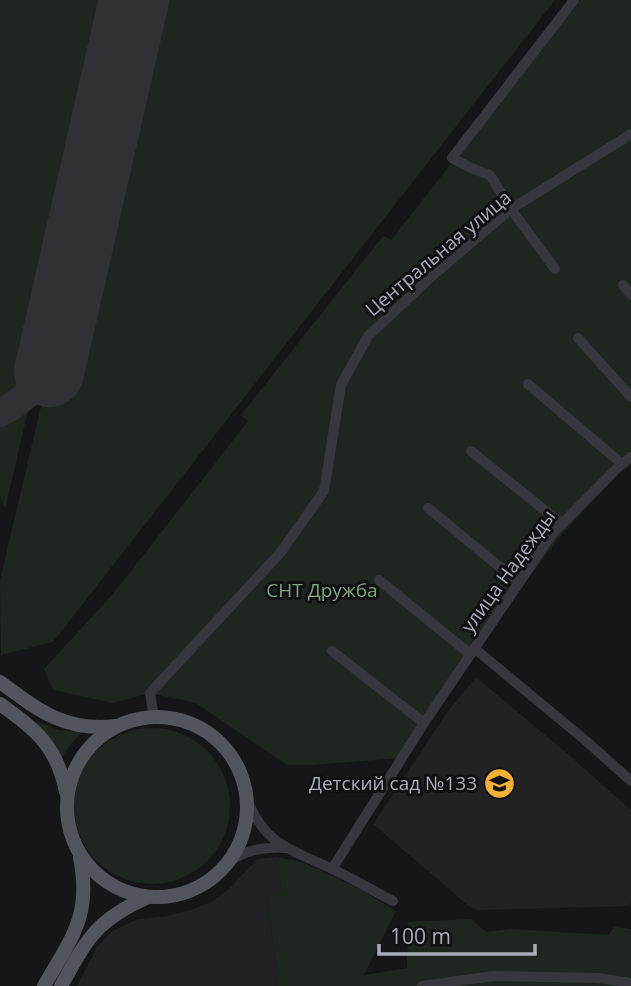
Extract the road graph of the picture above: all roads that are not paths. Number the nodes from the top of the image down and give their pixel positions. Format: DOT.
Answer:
graph roads {
  1 [pos="575,0"];
  2 [pos="631,134"];
  3 [pos="512,209"];
  4 [pos="555,269"];
  5 [pos="623,285"];
  6 [pos="631,295"];
  7 [pos="578,338"];
  8 [pos="528,384"];
  9 [pos="631,397"];
  10 [pos="471,451"];
  11 [pos="631,457"];
  12 [pos="622,464"];
  13 [pos="428,508"];
  14 [pos="562,524"];
  15 [pos="379,580"];
  16 [pos="519,583"];
  17 [pos="472,651"];
  18 [pos="332,652"];
  19 [pos="0,682"];
  20 [pos="0,704"];
  21 [pos="154,718"];
  22 [pos="424,723"];
  23 [pos="121,725"];
  24 [pos="631,781"];
  25 [pos="67,799"];
  26 [pos="247,799"];
  27 [pos="285,848"];
  28 [pos="79,853"];
  29 [pos="228,862"];
  30 [pos="332,869"];
  31 [pos="149,897"];
  32 [pos="393,901"];
  33 [pos="631,983"];
  34 [pos="44,986"];
  35 [pos="61,986"];
  36 [pos="422,986"];
  1 -- 3 [label="street"];
  2 -- 3 [label="street, Центральная улица"];
  3 -- 4 [label="street"];
  3 -- 21 [label="street, Центральная улица"];
  5 -- 6 [label="street"];
  7 -- 9 [label="street"];
  8 -- 12 [label="street"];
  10 -- 14 [label="street"];
  11 -- 12 [label="street, улица Надежды"];
  12 -- 14 [label="street, улица Надежды"];
  13 -- 16 [label="street"];
  14 -- 16 [label="street, улица Надежды"];
  15 -- 17 [label="street"];
  16 -- 17 [label="street, улица Надежды"];
  17 -- 22 [label="street, улица Надежды"];
  17 -- 24 [label="street"];
  18 -- 22 [label="street"];
  19 -- 23 [label="main road"];
  20 -- 25 [label="main road"];
  21 -- 23 [label="main road"];
  21 -- 26 [label="main road"];
  22 -- 30 [label="street, улица Надежды"];
  23 -- 25 [label="main road"];
  25 -- 28 [label="main road"];
  26 -- 27 [label="street"];
  26 -- 29 [label="main road"];
  27 -- 29 [label="street"];
  27 -- 30 [label="street"];
  28 -- 31 [label="main road"];
  28 -- 34 [label="main road"];
  29 -- 31 [label="main road"];
  30 -- 32 [label="street"];
  31 -- 35 [label="main road"];
  33 -- 36 [label="street"];
}
